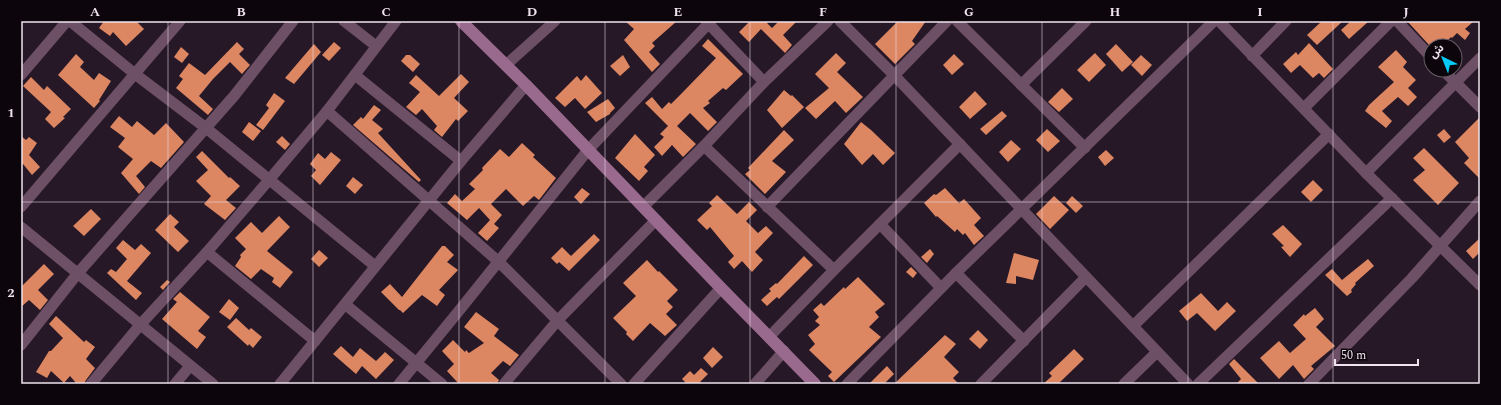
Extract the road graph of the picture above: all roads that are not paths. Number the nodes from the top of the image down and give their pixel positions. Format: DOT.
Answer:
graph roads {
  1 [pos="69,21"];
  2 [pos="180,21"];
  3 [pos="293,21"];
  4 [pos="344,21"];
  5 [pos="396,21"];
  6 [pos="461,21"];
  7 [pos="555,21"];
  8 [pos="828,21"];
  9 [pos="840,21"];
  10 [pos="947,21"];
  11 [pos="957,21"];
  12 [pos="1086,21"];
  13 [pos="1214,21"];
  14 [pos="1219,21"];
  15 [pos="1286,21"];
  16 [pos="1391,21"];
  17 [pos="1397,21"];
  18 [pos="708,22"];
  19 [pos="376,46"];
  20 [pos="1423,49"];
  21 [pos="1252,56"];
  22 [pos="1480,58"];
  23 [pos="506,65"];
  24 [pos="135,74"];
  25 [pos="21,75"];
  26 [pos="355,75"];
  27 [pos="894,75"];
  28 [pos="1450,78"];
  29 [pos="764,82"];
  30 [pos="1455,83"];
  31 [pos="1021,84"];
  32 [pos="526,85"];
  33 [pos="1480,107"];
  34 [pos="1304,108"];
  35 [pos="327,111"];
  36 [pos="206,128"];
  37 [pos="1329,134"];
  38 [pos="960,144"];
  39 [pos="704,146"];
  40 [pos="1085,148"];
  41 [pos="588,150"];
  42 [pos="461,161"];
  43 [pos="1366,173"];
  44 [pos="269,180"];
  45 [pos="1392,198"];
  46 [pos="1480,201"];
  47 [pos="429,202"];
  48 [pos="21,207"];
  49 [pos="643,207"];
  50 [pos="767,207"];
  51 [pos="1022,209"];
  52 [pos="656,220"];
  53 [pos="880,224"];
  54 [pos="21,227"];
  55 [pos="1440,245"];
  56 [pos="207,252"];
  57 [pos="498,262"];
  58 [pos="375,266"];
  59 [pos="834,270"];
  60 [pos="78,273"];
  61 [pos="956,273"];
  62 [pos="1086,277"];
  63 [pos="1480,285"];
  64 [pos="721,288"];
  65 [pos="941,288"];
  66 [pos="346,304"];
  67 [pos="558,320"];
  68 [pos="140,325"];
  69 [pos="1133,326"];
  70 [pos="769,337"];
  71 [pos="315,341"];
  72 [pos="1024,341"];
  73 [pos="21,345"];
  74 [pos="784,352"];
  75 [pos="1157,352"];
  76 [pos="417,362"];
  77 [pos="190,366"];
  78 [pos="616,382"];
  79 [pos="91,384"];
  80 [pos="175,384"];
  81 [pos="213,384"];
  82 [pos="280,384"];
  83 [pos="399,384"];
  84 [pos="442,384"];
  85 [pos="504,384"];
  86 [pos="634,384"];
  87 [pos="755,384"];
  88 [pos="815,384"];
  89 [pos="847,384"];
  90 [pos="982,384"];
  91 [pos="1124,384"];
  92 [pos="1188,384"];
  93 [pos="1198,384"];
  94 [pos="1309,384"];
  1 -- 24 [label="street"];
  1 -- 25 [label="street"];
  2 -- 24 [label="street"];
  3 -- 36 [label="street"];
  4 -- 19 [label="street"];
  5 -- 19 [label="street"];
  6 -- 23 [label="street"];
  7 -- 23 [label="street"];
  8 -- 29 [label="street"];
  9 -- 27 [label="street"];
  10 -- 27 [label="street"];
  11 -- 31 [label="street"];
  12 -- 31 [label="street"];
  13 -- 40 [label="street"];
  14 -- 21 [label="street"];
  15 -- 21 [label="street"];
  16 -- 34 [label="street"];
  17 -- 20 [label="street"];
  18 -- 29 [label="street"];
  18 -- 41 [label="street"];
  19 -- 26 [label="street"];
  21 -- 34 [label="street"];
  22 -- 30 [label="street"];
  23 -- 32 [label="street"];
  24 -- 36 [label="street"];
  24 -- 48 [label="street"];
  26 -- 35 [label="street"];
  26 -- 42 [label="street"];
  27 -- 38 [label="street"];
  27 -- 50 [label="street"];
  28 -- 30 [label="street"];
  29 -- 39 [label="street"];
  30 -- 33 [label="street"];
  30 -- 43 [label="street"];
  31 -- 40 [label="street"];
  32 -- 41 [label="street"];
  32 -- 42 [label="street"];
  34 -- 37 [label="street"];
  35 -- 44 [label="street"];
  35 -- 47 [label="street"];
  36 -- 44 [label="street"];
  36 -- 60 [label="street"];
  37 -- 43 [label="street"];
  37 -- 69 [label="street"];
  38 -- 51 [label="street"];
  38 -- 53 [label="street"];
  39 -- 49 [label="street"];
  39 -- 50 [label="street"];
  40 -- 51 [label="street"];
  41 -- 49 [label="street"];
  41 -- 57 [label="street"];
  42 -- 47 [label="street"];
  43 -- 45 [label="street"];
  44 -- 56 [label="street"];
  44 -- 58 [label="street"];
  45 -- 55 [label="street"];
  45 -- 93 [label="street"];
  46 -- 55 [label="street"];
  47 -- 57 [label="street"];
  47 -- 58 [label="street"];
  49 -- 52 [label="street"];
  50 -- 59 [label="street"];
  51 -- 61 [label="street"];
  51 -- 62 [label="street"];
  52 -- 64 [label="street"];
  52 -- 67 [label="street"];
  53 -- 59 [label="street"];
  53 -- 65 [label="street"];
  54 -- 60 [label="street"];
  55 -- 63 [label="street"];
  55 -- 94 [label="street"];
  56 -- 68 [label="street"];
  56 -- 71 [label="street"];
  57 -- 67 [label="street"];
  57 -- 76 [label="street"];
  58 -- 66 [label="street"];
  59 -- 70 [label="street"];
  60 -- 68 [label="street"];
  60 -- 73 [label="street"];
  61 -- 65 [label="street"];
  61 -- 72 [label="street"];
  62 -- 69 [label="street"];
  62 -- 72 [label="street"];
  64 -- 70 [label="street"];
  64 -- 86 [label="street"];
  65 -- 89 [label="street"];
  66 -- 71 [label="street"];
  66 -- 76 [label="street"];
  67 -- 78 [label="street"];
  67 -- 85 [label="street"];
  68 -- 77 [label="street"];
  68 -- 79 [label="street"];
  69 -- 75 [label="street"];
  70 -- 74 [label="street"];
  71 -- 82 [label="street"];
  72 -- 90 [label="street"];
  74 -- 87 [label="street"];
  74 -- 88 [label="street"];
  75 -- 91 [label="street"];
  75 -- 92 [label="street"];
  76 -- 83 [label="street"];
  76 -- 84 [label="street"];
  77 -- 80 [label="street"];
  77 -- 81 [label="street"];
}
